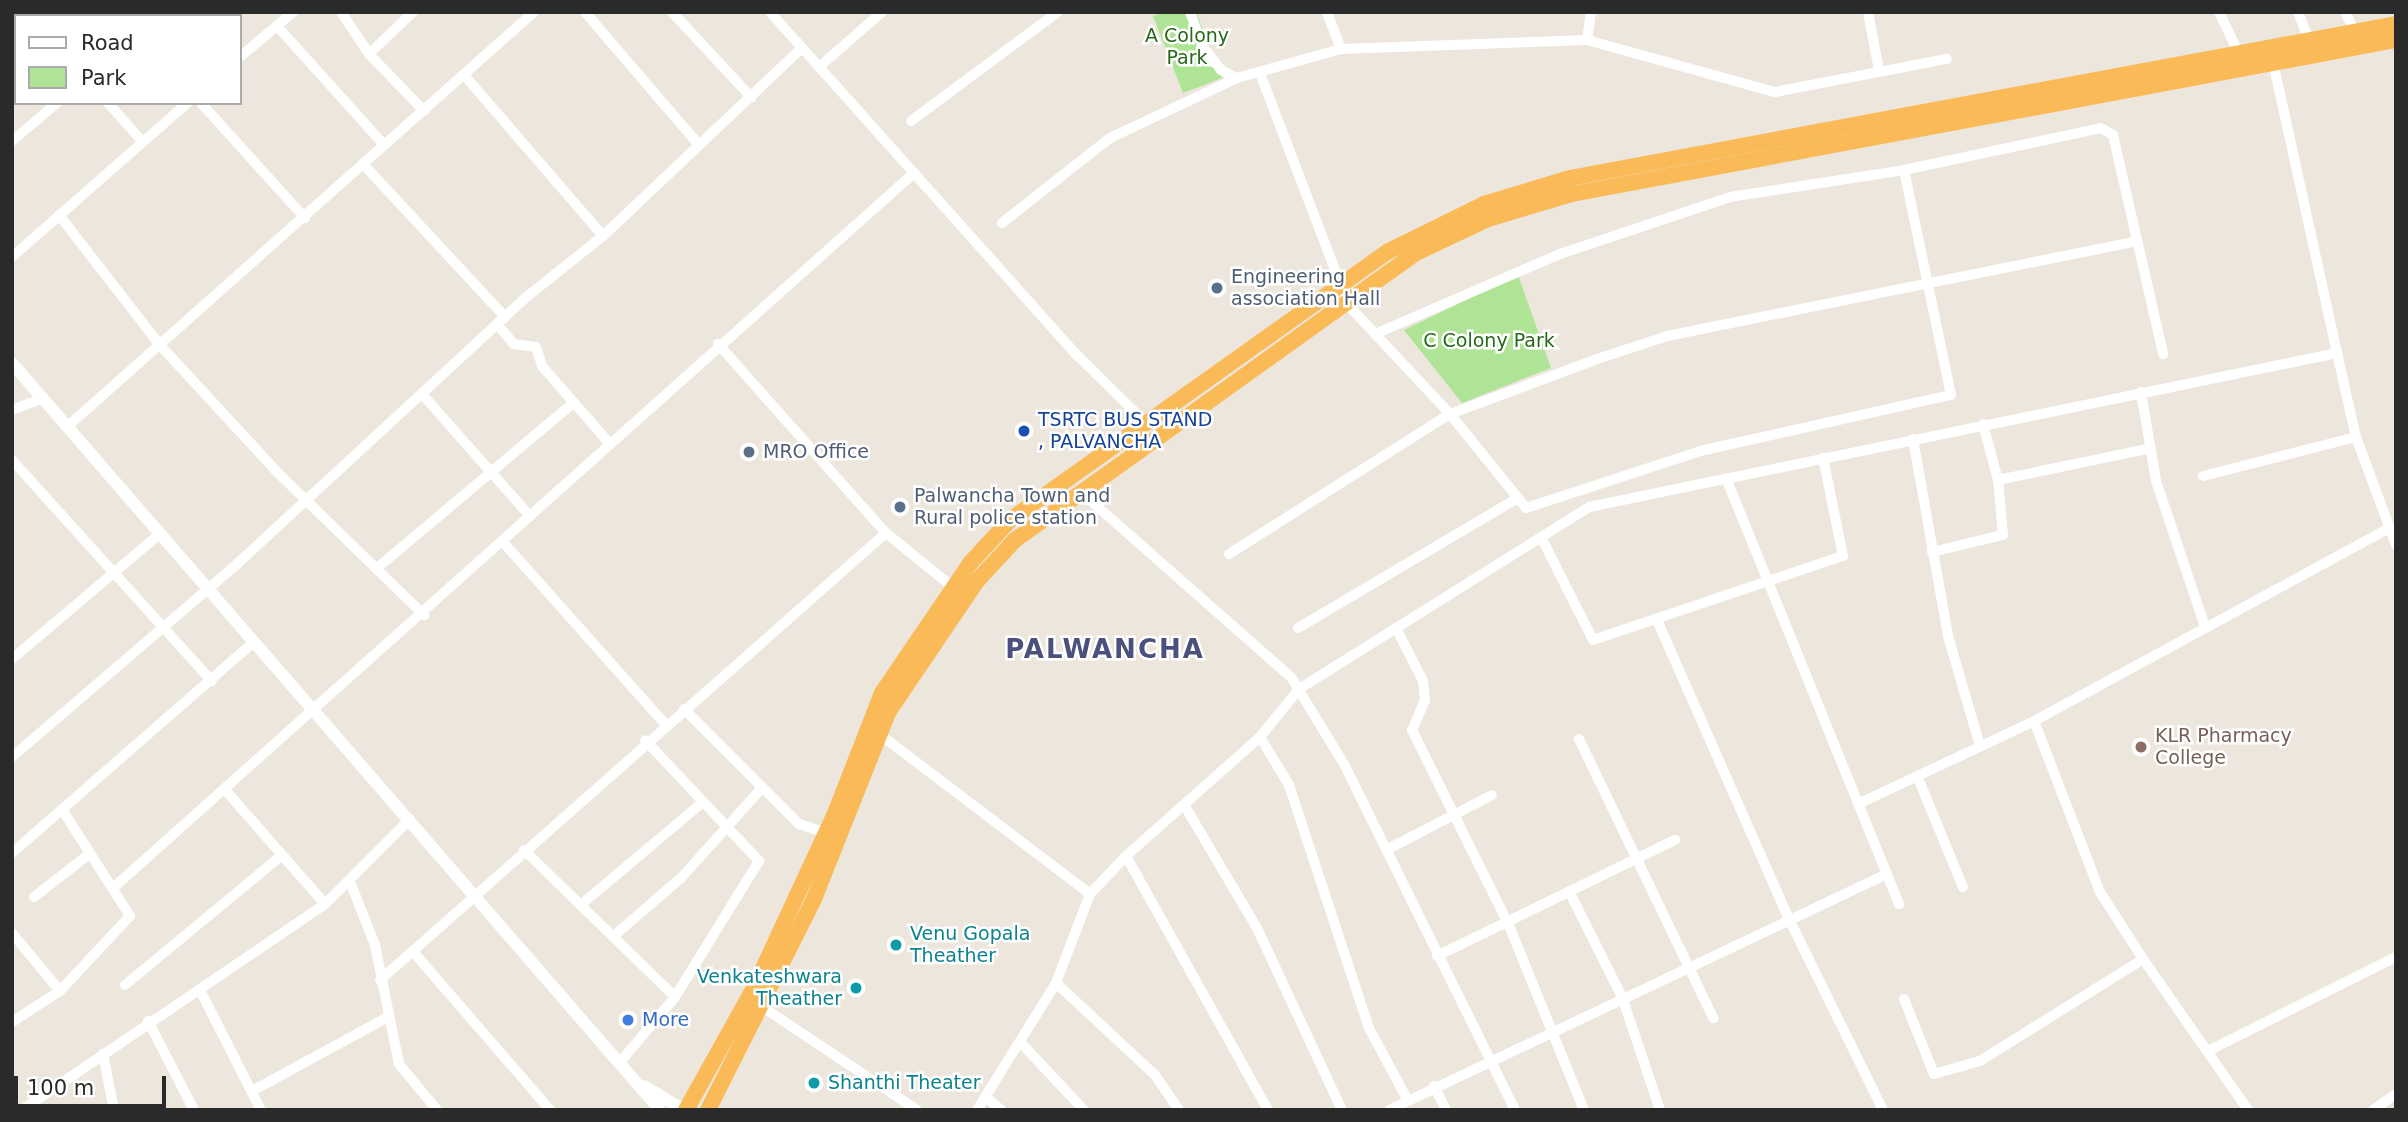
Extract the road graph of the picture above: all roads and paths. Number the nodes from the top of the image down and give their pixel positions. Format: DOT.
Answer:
graph roads {
  1 [pos="293,12"];
  2 [pos="341,12"];
  3 [pos="413,12"];
  4 [pos="534,12"];
  5 [pos="585,12"];
  6 [pos="672,12"];
  7 [pos="770,12"];
  8 [pos="882,12"];
  9 [pos="1058,12"];
  10 [pos="1190,12"];
  11 [pos="1326,12"];
  12 [pos="1591,12"];
  13 [pos="1868,12"];
  14 [pos="2219,12"];
  15 [pos="2298,12"];
  16 [pos="2344,12"];
  17 [pos="2396,24"];
  18 [pos="277,26"];
  19 [pos="2355,32"];
  20 [pos="1587,40"];
  21 [pos="2396,40"];
  22 [pos="2309,41"];
  23 [pos="802,48"];
  24 [pos="1341,50"];
  25 [pos="369,54"];
  26 [pos="2239,54"];
  27 [pos="242,55"];
  28 [pos="1947,59"];
  29 [pos="2273,62"];
  30 [pos="819,67"];
  31 [pos="1879,70"];
  32 [pos="465,76"];
  33 [pos="1261,76"];
  34 [pos="1237,78"];
  35 [pos="752,98"];
  36 [pos="55,105"];
  37 [pos="110,105"];
  38 [pos="185,105"];
  39 [pos="203,105"];
  40 [pos="424,111"];
  41 [pos="911,121"];
  42 [pos="12,141"];
  43 [pos="142,141"];
  44 [pos="384,145"];
  45 [pos="699,145"];
  46 [pos="363,164"];
  47 [pos="1904,170"];
  48 [pos="914,173"];
  49 [pos="58,215"];
  50 [pos="305,218"];
  51 [pos="1002,223"];
  52 [pos="603,236"];
  53 [pos="2138,241"];
  54 [pos="12,257"];
  55 [pos="1928,283"];
  56 [pos="1345,284"];
  57 [pos="1349,306"];
  58 [pos="501,321"];
  59 [pos="1375,334"];
  60 [pos="159,344"];
  61 [pos="718,344"];
  62 [pos="2337,353"];
  63 [pos="2163,354"];
  64 [pos="12,363"];
  65 [pos="2141,392"];
  66 [pos="422,394"];
  67 [pos="44,398"];
  68 [pos="573,403"];
  69 [pos="12,410"];
  70 [pos="1450,414"];
  71 [pos="1144,421"];
  72 [pos="1983,424"];
  73 [pos="68,426"];
  74 [pos="2356,437"];
  75 [pos="1913,439"];
  76 [pos="610,444"];
  77 [pos="2148,449"];
  78 [pos="1139,451"];
  79 [pos="1823,458"];
  80 [pos="12,460"];
  81 [pos="493,471"];
  82 [pos="2203,476"];
  83 [pos="1726,478"];
  84 [pos="1998,480"];
  85 [pos="1082,493"];
  86 [pos="309,498"];
  87 [pos="1516,499"];
  88 [pos="530,516"];
  89 [pos="2388,529"];
  90 [pos="886,533"];
  91 [pos="158,534"];
  92 [pos="1541,537"];
  93 [pos="502,541"];
  94 [pos="2396,545"];
  95 [pos="1933,552"];
  96 [pos="1229,554"];
  97 [pos="376,569"];
  98 [pos="114,573"];
  99 [pos="1767,581"];
  100 [pos="954,582"];
  101 [pos="207,591"];
  102 [pos="952,613"];
  103 [pos="424,615"];
  104 [pos="1657,620"];
  105 [pos="2204,624"];
  106 [pos="166,628"];
  107 [pos="1298,628"];
  108 [pos="1396,628"];
  109 [pos="253,643"];
  110 [pos="12,659"];
  111 [pos="212,681"];
  112 [pos="1299,689"];
  113 [pos="684,709"];
  114 [pos="315,712"];
  115 [pos="2034,721"];
  116 [pos="664,723"];
  117 [pos="878,733"];
  118 [pos="1261,737"];
  119 [pos="1579,739"];
  120 [pos="645,740"];
  121 [pos="1979,743"];
  122 [pos="12,757"];
  123 [pos="1918,778"];
  124 [pos="761,789"];
  125 [pos="227,792"];
  126 [pos="1492,795"];
  127 [pos="703,803"];
  128 [pos="1858,803"];
  129 [pos="1186,808"];
  130 [pos="65,814"];
  131 [pos="1455,816"];
  132 [pos="410,819"];
  133 [pos="731,826"];
  134 [pos="826,833"];
  135 [pos="1675,840"];
  136 [pos="1388,849"];
  137 [pos="524,850"];
  138 [pos="12,853"];
  139 [pos="88,855"];
  140 [pos="1126,856"];
  141 [pos="281,857"];
  142 [pos="1634,859"];
  143 [pos="1887,874"];
  144 [pos="351,884"];
  145 [pos="1963,887"];
  146 [pos="113,888"];
  147 [pos="1569,891"];
  148 [pos="475,894"];
  149 [pos="1090,894"];
  150 [pos="34,897"];
  151 [pos="583,903"];
  152 [pos="325,904"];
  153 [pos="1899,904"];
  154 [pos="1788,918"];
  155 [pos="1508,923"];
  156 [pos="12,933"];
  157 [pos="616,934"];
  158 [pos="415,954"];
  159 [pos="1437,956"];
  160 [pos="2396,957"];
  161 [pos="2143,959"];
  162 [pos="1688,966"];
  163 [pos="380,980"];
  164 [pos="1056,984"];
  165 [pos="125,985"];
  166 [pos="200,990"];
  167 [pos="60,991"];
  168 [pos="675,997"];
  169 [pos="1622,997"];
  170 [pos="1904,999"];
  171 [pos="761,1006"];
  172 [pos="386,1018"];
  173 [pos="1713,1018"];
  174 [pos="148,1021"];
  175 [pos="12,1022"];
  176 [pos="1553,1029"];
  177 [pos="1021,1042"];
  178 [pos="2208,1051"];
  179 [pos="103,1054"];
  180 [pos="1491,1058"];
  181 [pos="621,1061"];
  182 [pos="638,1083"];
  183 [pos="1434,1086"];
  184 [pos="252,1091"];
  185 [pos="2396,1094"];
  186 [pos="986,1097"];
  187 [pos="1399,1105"];
  188 [pos="710,1106"];
  189 [pos="22,1110"];
  190 [pos="114,1110"];
  191 [pos="194,1110"];
  192 [pos="261,1110"];
  193 [pos="437,1110"];
  194 [pos="550,1110"];
  195 [pos="660,1110"];
  196 [pos="686,1110"];
  197 [pos="917,1110"];
  198 [pos="976,1110"];
  199 [pos="1001,1110"];
  200 [pos="1084,1110"];
  201 [pos="1179,1110"];
  202 [pos="1268,1110"];
  203 [pos="1342,1110"];
  204 [pos="1446,1110"];
  205 [pos="1515,1110"];
  206 [pos="1584,1110"];
  207 [pos="1660,1110"];
  208 [pos="1883,1110"];
  209 [pos="2248,1110"];
  210 [pos="2373,1110"];
  1 -- 18 [label="street"];
  2 -- 25 [label="street"];
  3 -- 25 [label="street"];
  4 -- 32 [label="street"];
  5 -- 45 [label="street"];
  6 -- 35 [label="street"];
  7 -- 23 [label="street"];
  8 -- 30 [label="street"];
  9 -- 41 [label="street"];
  10 -- 34 [label="street"];
  11 -- 24 [label="street"];
  12 -- 20 [label="street"];
  13 -- 31 [label="street"];
  14 -- 26 [label="street"];
  15 -- 22 [label="street"];
  16 -- 19 [label="street"];
  17 -- 19 [label="highway"];
  18 -- 27 [label="street"];
  18 -- 44 [label="street"];
  19 -- 22 [label="highway"];
  20 -- 24 [label="street"];
  20 -- 31 [label="street"];
  21 -- 29 [label="highway"];
  22 -- 26 [label="highway"];
  23 -- 30 [label="street"];
  23 -- 35 [label="street"];
  24 -- 33 [label="street"];
  25 -- 40 [label="street"];
  26 -- 56 [label="highway"];
  28 -- 31 [label="street"];
  29 -- 57 [label="highway"];
  29 -- 62 [label="street"];
  30 -- 48 [label="street"];
  32 -- 40 [label="street"];
  32 -- 52 [label="street"];
  33 -- 34 [label="street"];
  33 -- 56 [label="street"];
  34 -- 51 [label="street"];
  35 -- 45 [label="street"];
  36 -- 42 [label="street"];
  37 -- 43 [label="street"];
  38 -- 43 [label="street"];
  39 -- 50 [label="street"];
  40 -- 44 [label="street"];
  43 -- 49 [label="street"];
  44 -- 46 [label="street"];
  45 -- 52 [label="street"];
  46 -- 50 [label="street"];
  46 -- 58 [label="street"];
  47 -- 53 [label="street"];
  47 -- 55 [label="street"];
  47 -- 59 [label="street"];
  48 -- 61 [label="street"];
  48 -- 71 [label="street"];
  49 -- 54 [label="street"];
  49 -- 60 [label="street"];
  50 -- 60 [label="street"];
  52 -- 58 [label="street"];
  53 -- 55 [label="street"];
  53 -- 63 [label="street"];
  55 -- 70 [label="street"];
  55 -- 87 [label="street"];
  56 -- 57 [label="street"];
  56 -- 71 [label="highway"];
  57 -- 59 [label="street"];
  57 -- 78 [label="highway"];
  58 -- 66 [label="street"];
  58 -- 68 [label="street"];
  59 -- 70 [label="street"];
  60 -- 73 [label="street"];
  60 -- 86 [label="street"];
  61 -- 76 [label="street"];
  61 -- 90 [label="street"];
  62 -- 65 [label="street"];
  62 -- 74 [label="street"];
  64 -- 67 [label="street"];
  65 -- 72 [label="street"];
  65 -- 77 [label="street"];
  66 -- 81 [label="street"];
  66 -- 86 [label="street"];
  67 -- 69 [label="street"];
  67 -- 73 [label="street"];
  68 -- 76 [label="street"];
  68 -- 81 [label="street"];
  70 -- 87 [label="street"];
  70 -- 96 [label="street"];
  71 -- 78 [label="street"];
  71 -- 100 [label="highway"];
  72 -- 75 [label="street"];
  72 -- 84 [label="street"];
  73 -- 91 [label="street"];
  74 -- 82 [label="street"];
  74 -- 89 [label="street"];
  75 -- 79 [label="street"];
  75 -- 95 [label="street"];
  76 -- 88 [label="street"];
  77 -- 84 [label="street"];
  77 -- 105 [label="street"];
  78 -- 85 [label="highway"];
  79 -- 83 [label="street"];
  79 -- 99 [label="street"];
  80 -- 98 [label="street"];
  81 -- 88 [label="street"];
  81 -- 97 [label="street"];
  83 -- 92 [label="street"];
  83 -- 99 [label="street"];
  84 -- 95 [label="street"];
  85 -- 102 [label="highway"];
  85 -- 112 [label="street"];
  86 -- 97 [label="street"];
  86 -- 101 [label="street"];
  87 -- 107 [label="street"];
  88 -- 93 [label="street"];
  89 -- 94 [label="street"];
  89 -- 105 [label="street"];
  90 -- 100 [label="street"];
  90 -- 113 [label="street"];
  91 -- 98 [label="street"];
  91 -- 101 [label="street"];
  92 -- 104 [label="street"];
  92 -- 108 [label="street"];
  93 -- 103 [label="street"];
  93 -- 116 [label="street"];
  95 -- 121 [label="street"];
  97 -- 103 [label="street"];
  98 -- 106 [label="street"];
  98 -- 110 [label="street"];
  99 -- 104 [label="street"];
  99 -- 128 [label="street"];
  100 -- 102 [label="street"];
  100 -- 134 [label="highway"];
  101 -- 106 [label="street"];
  101 -- 109 [label="street"];
  102 -- 117 [label="highway"];
  103 -- 114 [label="street"];
  104 -- 154 [label="street"];
  105 -- 115 [label="street"];
  106 -- 111 [label="street"];
  106 -- 122 [label="street"];
  108 -- 112 [label="street"];
  108 -- 131 [label="street"];
  109 -- 111 [label="street"];
  109 -- 114 [label="street"];
  111 -- 130 [label="street"];
  112 -- 118 [label="street"];
  112 -- 136 [label="street"];
  113 -- 116 [label="street"];
  113 -- 124 [label="street"];
  114 -- 125 [label="street"];
  114 -- 132 [label="street"];
  115 -- 121 [label="street"];
  115 -- 161 [label="street"];
  116 -- 120 [label="street"];
  117 -- 149 [label="street"];
  117 -- 171 [label="highway"];
  118 -- 129 [label="street"];
  118 -- 187 [label="street"];
  119 -- 142 [label="street"];
  120 -- 127 [label="street"];
  120 -- 137 [label="street"];
  121 -- 123 [label="street"];
  123 -- 128 [label="street"];
  123 -- 145 [label="street"];
  124 -- 133 [label="street"];
  124 -- 134 [label="street"];
  125 -- 141 [label="street"];
  125 -- 146 [label="street"];
  126 -- 131 [label="street"];
  127 -- 133 [label="street"];
  127 -- 151 [label="street"];
  128 -- 143 [label="street"];
  129 -- 140 [label="street"];
  129 -- 203 [label="street"];
  130 -- 138 [label="street"];
  130 -- 139 [label="street"];
  131 -- 136 [label="street"];
  131 -- 155 [label="street"];
  132 -- 144 [label="street"];
  132 -- 148 [label="street"];
  133 -- 157 [label="street"];
  133 -- 168 [label="street"];
  134 -- 196 [label="highway"];
  135 -- 142 [label="street"];
  136 -- 159 [label="street"];
  137 -- 148 [label="street"];
  137 -- 151 [label="street"];
  139 -- 146 [label="street"];
  139 -- 150 [label="street"];
  140 -- 149 [label="street"];
  140 -- 202 [label="street"];
  141 -- 152 [label="street"];
  141 -- 165 [label="street"];
  142 -- 147 [label="street"];
  142 -- 162 [label="street"];
  143 -- 153 [label="street"];
  143 -- 154 [label="street"];
  144 -- 152 [label="street"];
  144 -- 163 [label="street"];
  146 -- 167 [label="street"];
  147 -- 155 [label="street"];
  147 -- 169 [label="street"];
  148 -- 158 [label="street"];
  148 -- 181 [label="street"];
  149 -- 164 [label="street"];
  151 -- 157 [label="street"];
  152 -- 166 [label="street"];
  154 -- 162 [label="street"];
  154 -- 208 [label="street"];
  155 -- 159 [label="street"];
  155 -- 176 [label="street"];
  156 -- 167 [label="street"];
  157 -- 168 [label="street"];
  158 -- 163 [label="street"];
  158 -- 194 [label="street"];
  159 -- 180 [label="street"];
  160 -- 178 [label="street"];
  161 -- 170 [label="street"];
  161 -- 178 [label="street"];
  162 -- 169 [label="street"];
  162 -- 173 [label="street"];
  163 -- 172 [label="street"];
  164 -- 177 [label="street"];
  164 -- 201 [label="street"];
  166 -- 174 [label="street"];
  166 -- 184 [label="street"];
  167 -- 175 [label="street"];
  168 -- 181 [label="street"];
  169 -- 176 [label="street"];
  169 -- 207 [label="street"];
  171 -- 188 [label="highway"];
  171 -- 197 [label="street"];
  172 -- 184 [label="street"];
  172 -- 193 [label="street"];
  174 -- 179 [label="street"];
  174 -- 191 [label="street"];
  176 -- 180 [label="street"];
  176 -- 206 [label="street"];
  177 -- 186 [label="street"];
  177 -- 200 [label="street"];
  178 -- 209 [label="street"];
  179 -- 189 [label="street"];
  179 -- 190 [label="street"];
  180 -- 183 [label="street"];
  180 -- 205 [label="street"];
  181 -- 182 [label="street"];
  182 -- 195 [label="street"];
  182 -- 196 [label="street"];
  183 -- 187 [label="street"];
  183 -- 204 [label="street"];
  184 -- 192 [label="street"];
  185 -- 210 [label="street"];
  186 -- 198 [label="street"];
  186 -- 199 [label="street"];
  188 -- 196 [label="street"];
}
